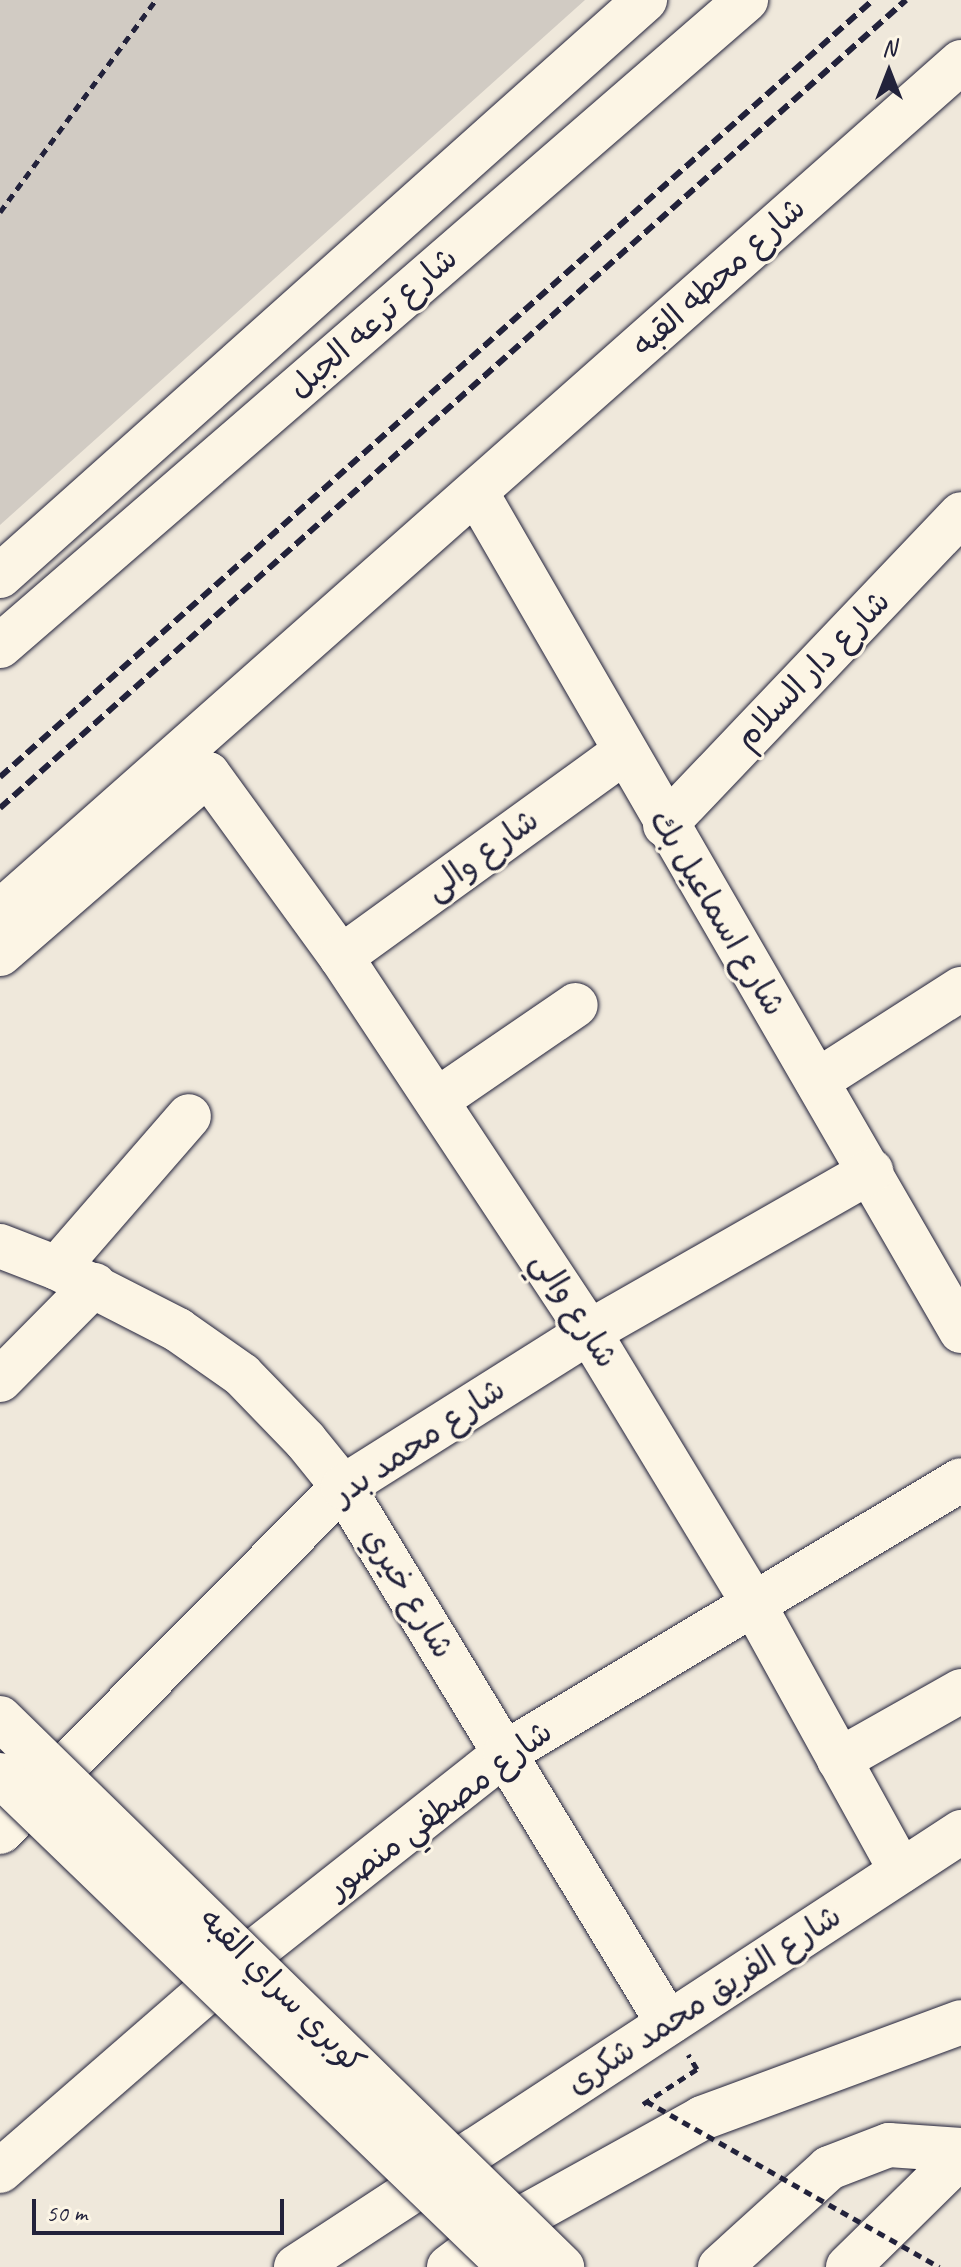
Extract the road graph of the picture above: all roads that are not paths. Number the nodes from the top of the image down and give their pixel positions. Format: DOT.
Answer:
graph roads {
  1 [pos="645,0"];
  2 [pos="746,0"];
  3 [pos="961,62"];
  4 [pos="476,492"];
  5 [pos="961,514"];
  6 [pos="0,576"];
  7 [pos="0,646"];
  8 [pos="624,752"];
  9 [pos="665,825"];
  10 [pos="0,912"];
  11 [pos="0,954"];
  12 [pos="341,957"];
  13 [pos="961,989"];
  14 [pos="576,1005"];
  15 [pos="817,1081"];
  16 [pos="437,1100"];
  17 [pos="189,1116"];
  18 [pos="871,1171"];
  19 [pos="0,1246"];
  20 [pos="75,1276"];
  21 [pos="961,1331"];
  22 [pos="589,1332"];
  23 [pos="0,1380"];
  24 [pos="961,1480"];
  25 [pos="343,1487"];
  26 [pos="753,1603"];
  27 [pos="961,1691"];
  28 [pos="0,1720"];
  29 [pos="505,1753"];
  30 [pos="839,1760"];
  31 [pos="0,1775"];
  32 [pos="55,1775"];
  33 [pos="0,1832"];
  34 [pos="961,1832"];
  35 [pos="901,1871"];
  36 [pos="242,1961"];
  37 [pos="961,2022"];
  38 [pos="668,2023"];
  39 [pos="961,2153"];
  40 [pos="446,2167"];
  41 [pos="0,2171"];
  42 [pos="296,2267"];
  43 [pos="449,2267"];
  44 [pos="510,2267"];
  45 [pos="562,2267"];
  46 [pos="720,2267"];
  47 [pos="848,2267"];
  1 -- 6 [label="street, شارع ترعه الجبل"];
  2 -- 7 [label="street, شارع ترعه الجبل"];
  3 -- 4 [label="street, شارع محطه القبه"];
  4 -- 8 [label="street, شارع اسماعيل بك"];
  4 -- 10 [label="street, شارع محطه القبه"];
  5 -- 9 [label="street, شارع دار السلام"];
  8 -- 9 [label="street, شارع اسماعيل بك"];
  8 -- 12 [label="street, شارع والى"];
  9 -- 15 [label="street, شارع اسماعيل بك"];
  11 -- 12 [label="street, شارع والي"];
  12 -- 16 [label="street, شارع والي"];
  13 -- 15 [label="street"];
  14 -- 16 [label="street"];
  15 -- 18 [label="street, شارع اسماعيل بك"];
  16 -- 22 [label="street, شارع والي"];
  17 -- 20 [label="street"];
  18 -- 21 [label="street, شارع اسماعيل بك"];
  18 -- 22 [label="street, شارع محمد بدر"];
  19 -- 20 [label="street, شارع خيري"];
  20 -- 23 [label="street"];
  20 -- 25 [label="street, شارع خيري"];
  22 -- 25 [label="street, شارع محمد بدر"];
  22 -- 26 [label="street, شارع والي"];
  24 -- 26 [label="street, شارع مصطفي منصور"];
  25 -- 29 [label="street, شارع خيري"];
  25 -- 32 [label="street, شارع محمد بدر"];
  26 -- 29 [label="street, شارع مصطفي منصور"];
  26 -- 30 [label="street, شارع والي"];
  27 -- 30 [label="street"];
  28 -- 32 [label="street"];
  28 -- 45 [label="street, كوبري سراي القبه, bridge"];
  29 -- 36 [label="street, شارع مصطفي منصور"];
  29 -- 38 [label="street, شارع خيري"];
  30 -- 35 [label="street, شارع والي"];
  31 -- 44 [label="street, كوبري سراي القبه, bridge"];
  32 -- 33 [label="street, شارع محمد بدر"];
  32 -- 36 [label="street"];
  34 -- 35 [label="street, شارع الفريق محمد شكرى"];
  35 -- 38 [label="street, شارع الفريق محمد شكرى"];
  36 -- 40 [label="street"];
  36 -- 41 [label="street, شارع مصطفي منصور"];
  37 -- 43 [label="street"];
  38 -- 40 [label="street, شارع الفريق محمد شكرى"];
  39 -- 46 [label="street"];
  39 -- 47 [label="street"];
  40 -- 42 [label="street, شارع الفريق محمد شكرى"];
}
